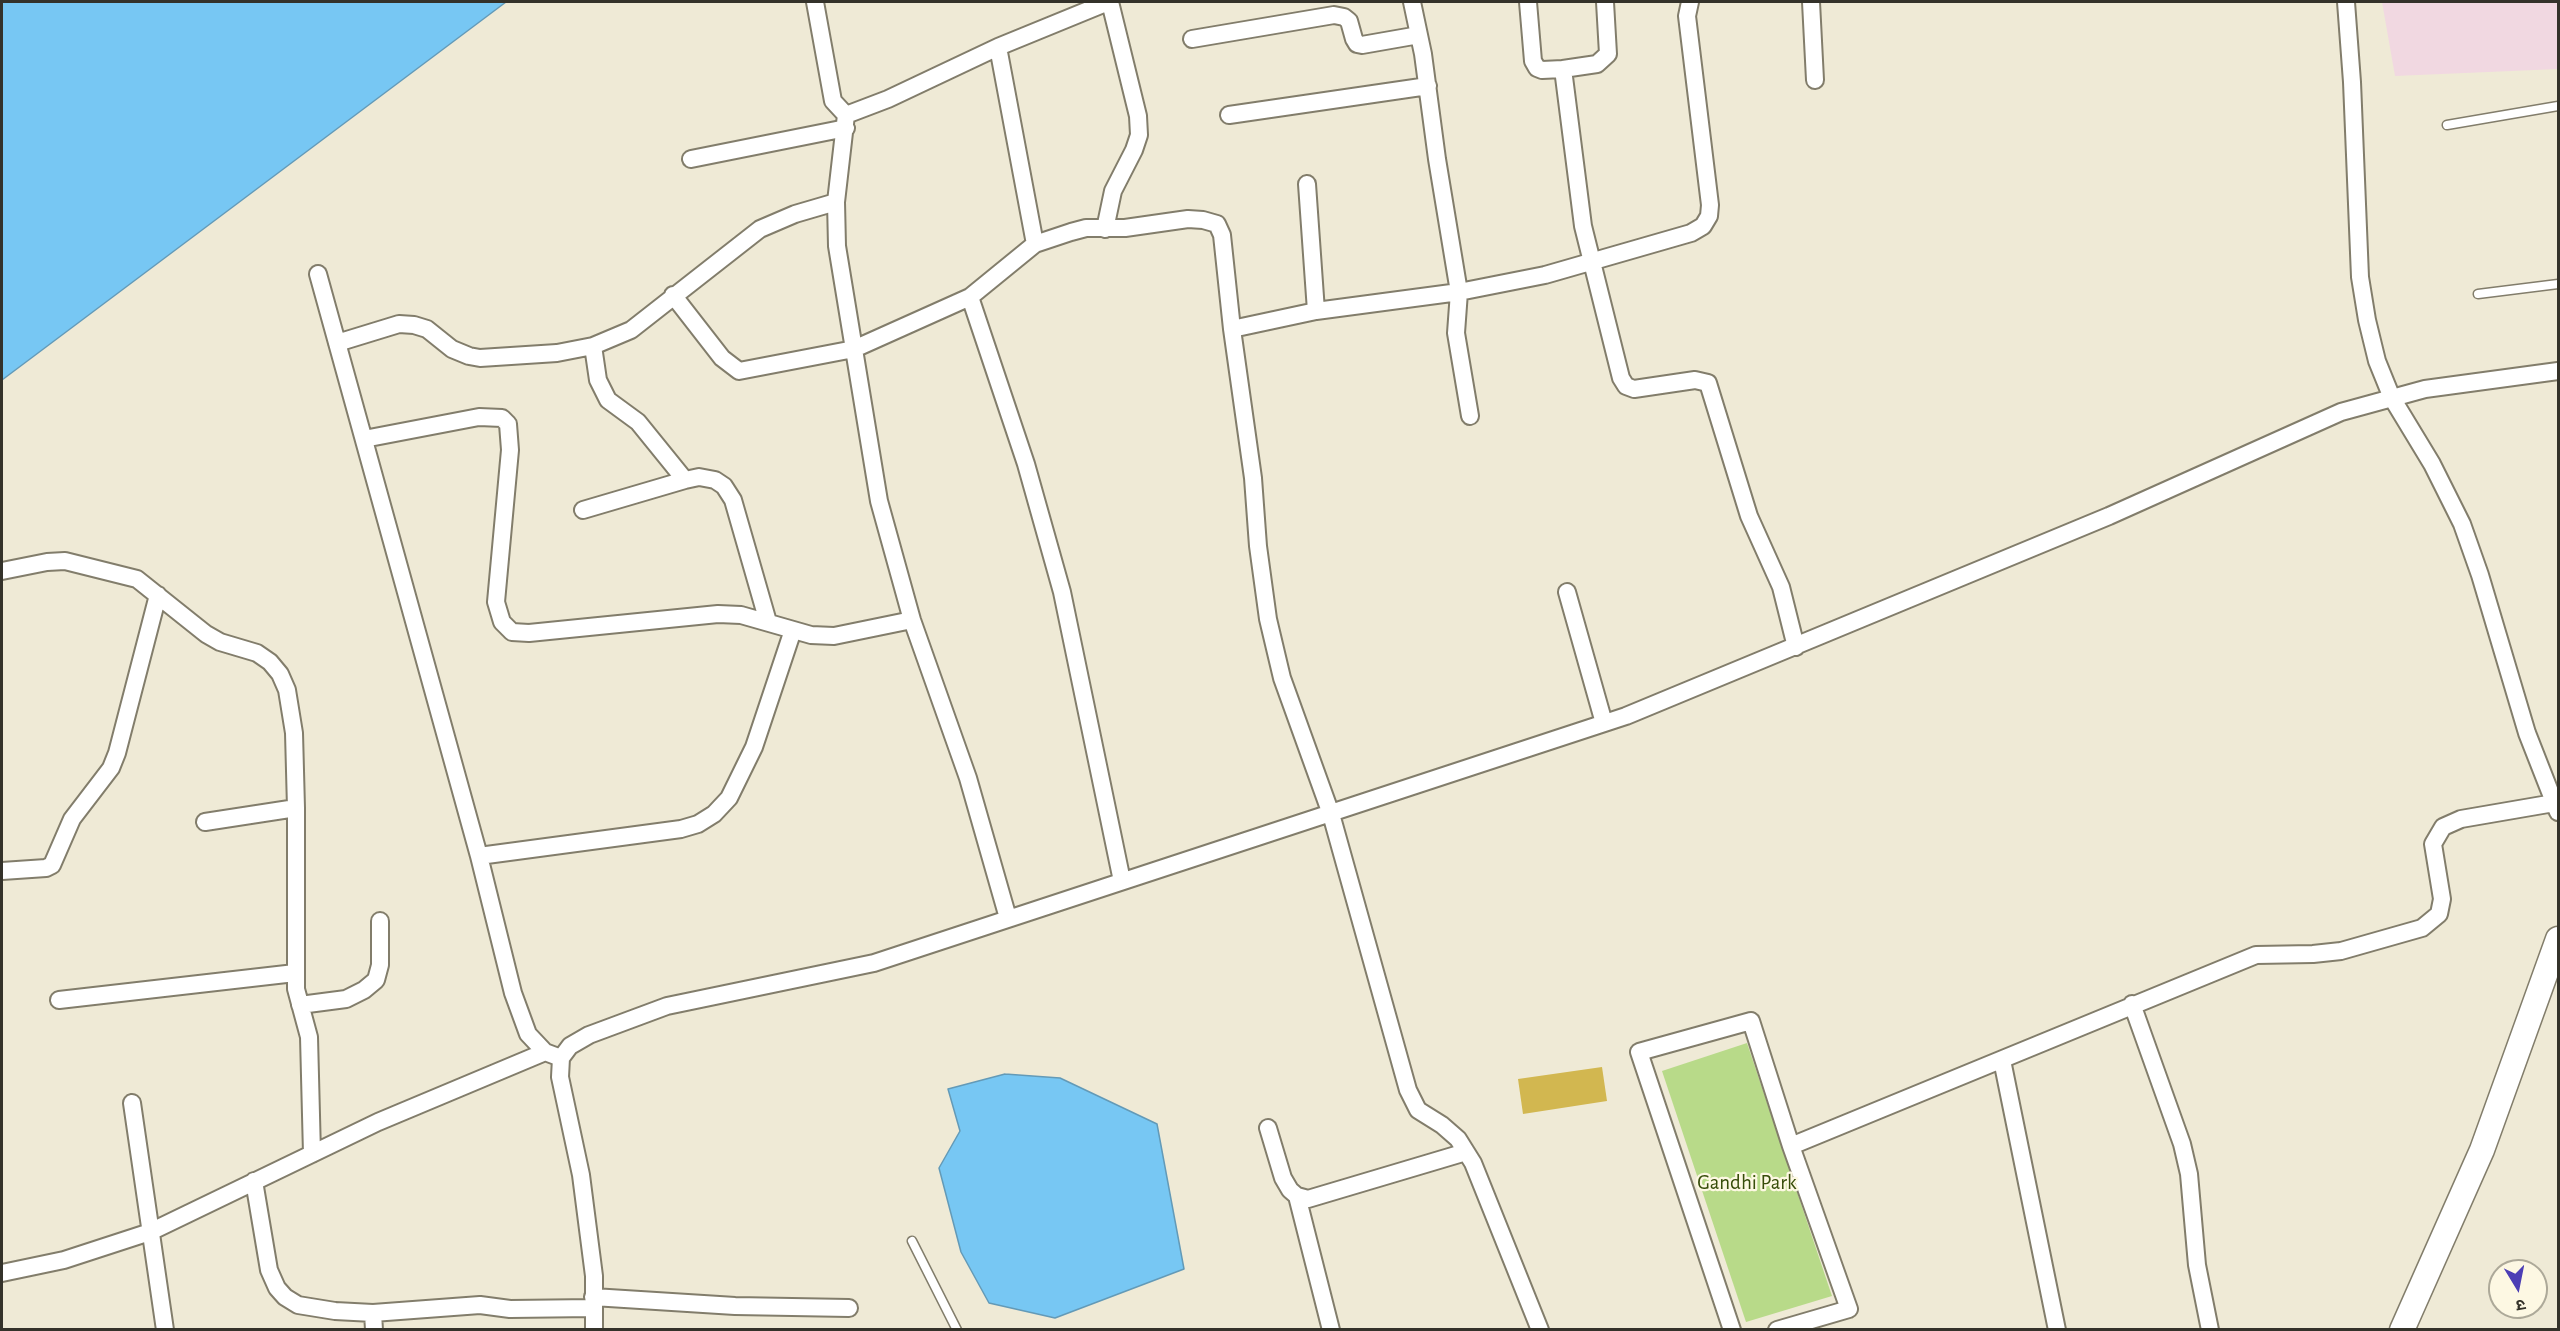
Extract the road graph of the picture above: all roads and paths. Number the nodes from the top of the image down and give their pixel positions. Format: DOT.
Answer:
graph roads {
  1 [pos="815,2"];
  2 [pos="1109,2"];
  3 [pos="1412,2"];
  4 [pos="1528,2"];
  5 [pos="1605,2"];
  6 [pos="1690,2"];
  7 [pos="1811,2"];
  8 [pos="2346,2"];
  9 [pos="1419,35"];
  10 [pos="1192,39"];
  11 [pos="998,47"];
  12 [pos="1563,69"];
  13 [pos="1815,80"];
  14 [pos="1428,86"];
  15 [pos="2559,106"];
  16 [pos="1229,116"];
  17 [pos="846,121"];
  18 [pos="2447,125"];
  19 [pos="691,159"];
  20 [pos="1307,184"];
  21 [pos="836,202"];
  22 [pos="1105,229"];
  23 [pos="1035,244"];
  24 [pos="1592,262"];
  25 [pos="318,274"];
  26 [pos="2559,284"];
  27 [pos="1459,292"];
  28 [pos="2478,294"];
  29 [pos="674,295"];
  30 [pos="970,297"];
  31 [pos="1316,311"];
  32 [pos="1232,329"];
  33 [pos="337,343"];
  34 [pos="594,346"];
  35 [pos="854,349"];
  36 [pos="2559,371"];
  37 [pos="2392,398"];
  38 [pos="1470,416"];
  39 [pos="364,439"];
  40 [pos="685,480"];
  41 [pos="583,510"];
  42 [pos="2,572"];
  43 [pos="1567,592"];
  44 [pos="158,595"];
  45 [pos="912,620"];
  46 [pos="768,622"];
  47 [pos="793,630"];
  48 [pos="1796,647"];
  49 [pos="1604,723"];
  50 [pos="296,808"];
  51 [pos="2556,808"];
  52 [pos="1331,814"];
  53 [pos="206,822"];
  54 [pos="479,856"];
  55 [pos="2,871"];
  56 [pos="1122,881"];
  57 [pos="1008,918"];
  58 [pos="380,921"];
  59 [pos="2559,939"];
  60 [pos="296,974"];
  61 [pos="59,1000"];
  62 [pos="2132,1004"];
  63 [pos="300,1005"];
  64 [pos="553,1055"];
  65 [pos="2002,1060"];
  66 [pos="132,1103"];
  67 [pos="1268,1128"];
  68 [pos="1791,1146"];
  69 [pos="1466,1152"];
  70 [pos="312,1154"];
  71 [pos="254,1181"];
  72 [pos="1297,1196"];
  73 [pos="150,1232"];
  74 [pos="912,1241"];
  75 [pos="3,1268"];
  76 [pos="593,1302"];
  77 [pos="849,1308"];
  78 [pos="373,1321"];
  79 [pos="165,1329"];
  80 [pos="594,1329"];
  81 [pos="957,1329"];
  82 [pos="1331,1329"];
  83 [pos="1540,1329"];
  84 [pos="1732,1329"];
  85 [pos="1777,1329"];
  86 [pos="2057,1329"];
  87 [pos="2210,1329"];
  88 [pos="2402,1329"];
  1 -- 17 [label="street"];
  2 -- 11 [label="street"];
  2 -- 22 [label="street"];
  3 -- 9 [label="street"];
  4 -- 12 [label="street"];
  5 -- 12 [label="street"];
  6 -- 24 [label="street"];
  7 -- 13 [label="street"];
  8 -- 37 [label="street"];
  9 -- 10 [label="street"];
  9 -- 14 [label="street"];
  11 -- 17 [label="street"];
  11 -- 23 [label="street"];
  12 -- 24 [label="street"];
  14 -- 16 [label="street"];
  14 -- 27 [label="street"];
  15 -- 18 [label="lane"];
  17 -- 19 [label="street"];
  17 -- 21 [label="street"];
  20 -- 31 [label="street"];
  21 -- 29 [label="street"];
  21 -- 35 [label="street"];
  22 -- 23 [label="street"];
  22 -- 32 [label="street"];
  23 -- 30 [label="street"];
  24 -- 27 [label="street"];
  24 -- 48 [label="street"];
  25 -- 33 [label="street"];
  26 -- 28 [label="lane"];
  27 -- 31 [label="street"];
  27 -- 38 [label="street"];
  29 -- 34 [label="street"];
  29 -- 35 [label="street"];
  30 -- 35 [label="street"];
  30 -- 56 [label="street"];
  31 -- 32 [label="street"];
  32 -- 52 [label="street"];
  33 -- 34 [label="street"];
  33 -- 39 [label="street"];
  34 -- 40 [label="street"];
  35 -- 45 [label="street"];
  36 -- 37 [label="street"];
  37 -- 48 [label="street"];
  37 -- 51 [label="street"];
  39 -- 46 [label="street"];
  39 -- 54 [label="street"];
  40 -- 41 [label="street"];
  40 -- 46 [label="street"];
  42 -- 44 [label="street"];
  43 -- 49 [label="street"];
  44 -- 50 [label="street"];
  44 -- 55 [label="street"];
  45 -- 47 [label="street"];
  45 -- 57 [label="street"];
  46 -- 47 [label="street"];
  47 -- 54 [label="street"];
  48 -- 49 [label="street"];
  49 -- 52 [label="street"];
  50 -- 53 [label="street"];
  50 -- 60 [label="street"];
  51 -- 62 [label="street"];
  52 -- 56 [label="street"];
  52 -- 69 [label="street"];
  54 -- 64 [label="street"];
  56 -- 57 [label="street"];
  57 -- 64 [label="street"];
  58 -- 63 [label="street"];
  59 -- 88 [label="main road"];
  60 -- 61 [label="street"];
  60 -- 63 [label="street"];
  62 -- 65 [label="street"];
  62 -- 87 [label="street"];
  63 -- 70 [label="street"];
  64 -- 70 [label="street"];
  64 -- 76 [label="street"];
  65 -- 68 [label="street"];
  65 -- 86 [label="street"];
  66 -- 73 [label="street"];
  67 -- 72 [label="street"];
  68 -- 84 [label="street"];
  68 -- 85 [label="street"];
  69 -- 72 [label="street"];
  69 -- 83 [label="street"];
  70 -- 71 [label="street"];
  71 -- 73 [label="street"];
  71 -- 78 [label="street"];
  72 -- 82 [label="street"];
  73 -- 75 [label="street"];
  73 -- 79 [label="street"];
  74 -- 81 [label="lane"];
  76 -- 77 [label="street"];
  76 -- 78 [label="street"];
  76 -- 80 [label="street"];
}
